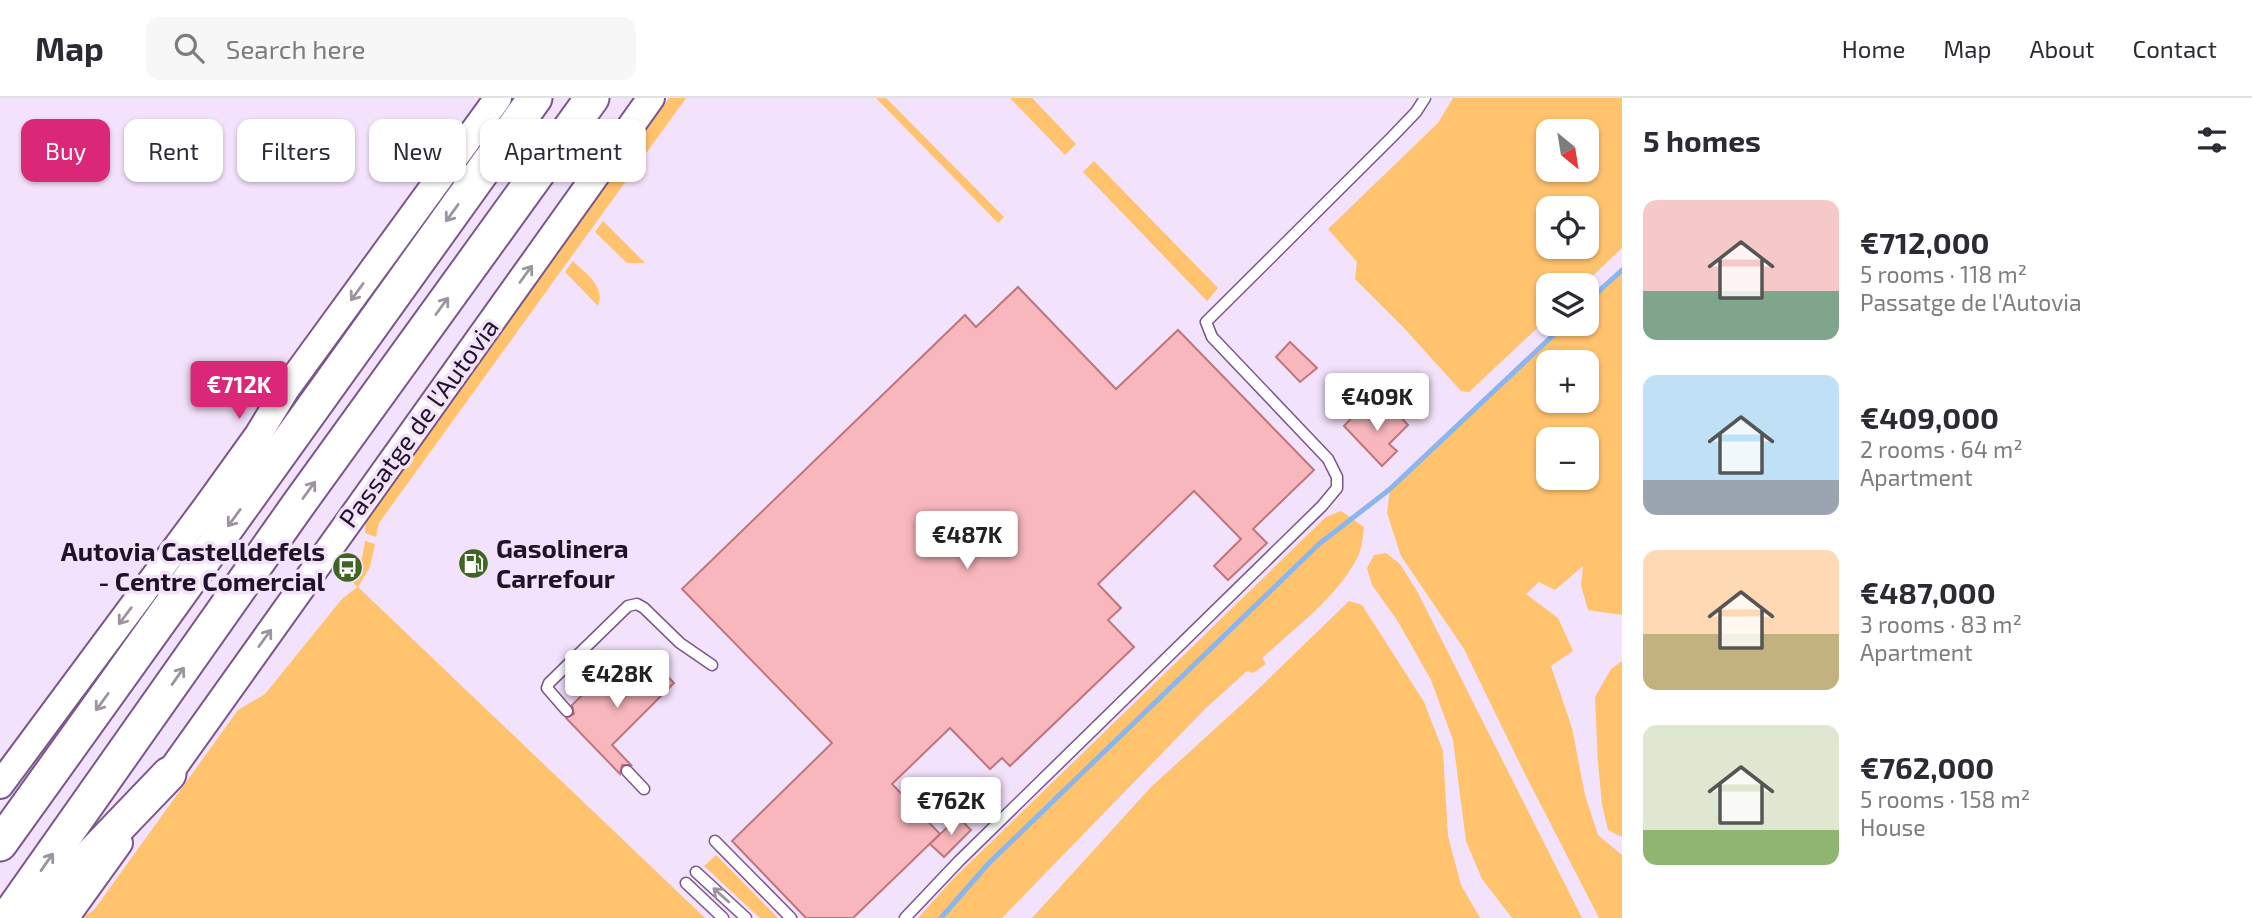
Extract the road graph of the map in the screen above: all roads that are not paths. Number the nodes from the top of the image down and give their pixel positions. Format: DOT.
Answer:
graph roads {
  1 [pos="498,98"];
  2 [pos="535,98"];
  3 [pos="592,98"];
  4 [pos="651,98"];
  5 [pos="1412,98"];
  6 [pos="1425,98"];
  7 [pos="1416,112"];
  8 [pos="712,665"];
  9 [pos="566,711"];
  10 [pos="627,771"];
  11 [pos="169,774"];
  12 [pos="0,785"];
  13 [pos="644,789"];
  14 [pos="715,841"];
  15 [pos="0,844"];
  16 [pos="696,872"];
  17 [pos="685,883"];
  18 [pos="8,918"];
  19 [pos="31,918"];
  20 [pos="65,918"];
  21 [pos="723,918"];
  22 [pos="746,918"];
  23 [pos="791,918"];
  24 [pos="905,918"];
  1 -- 12 [label="street, one-way"];
  2 -- 15 [label="highway, one-way"];
  18 -- 3 [label="highway, one-way"];
  11 -- 4 [label="street, Passatge de l'Autovia, one-way"];
  5 -- 7 [label="lane"];
  6 -- 7 [label="lane"];
  7 -- 24 [label="lane"];
  8 -- 9 [label="lane"];
  10 -- 13 [label="lane"];
  11 -- 19 [label="highway"];
  11 -- 20 [label="street, Passatge de l'Autovia"];
  14 -- 23 [label="lane"];
  22 -- 16 [label="lane, one-way"];
  17 -- 21 [label="lane"];
}
